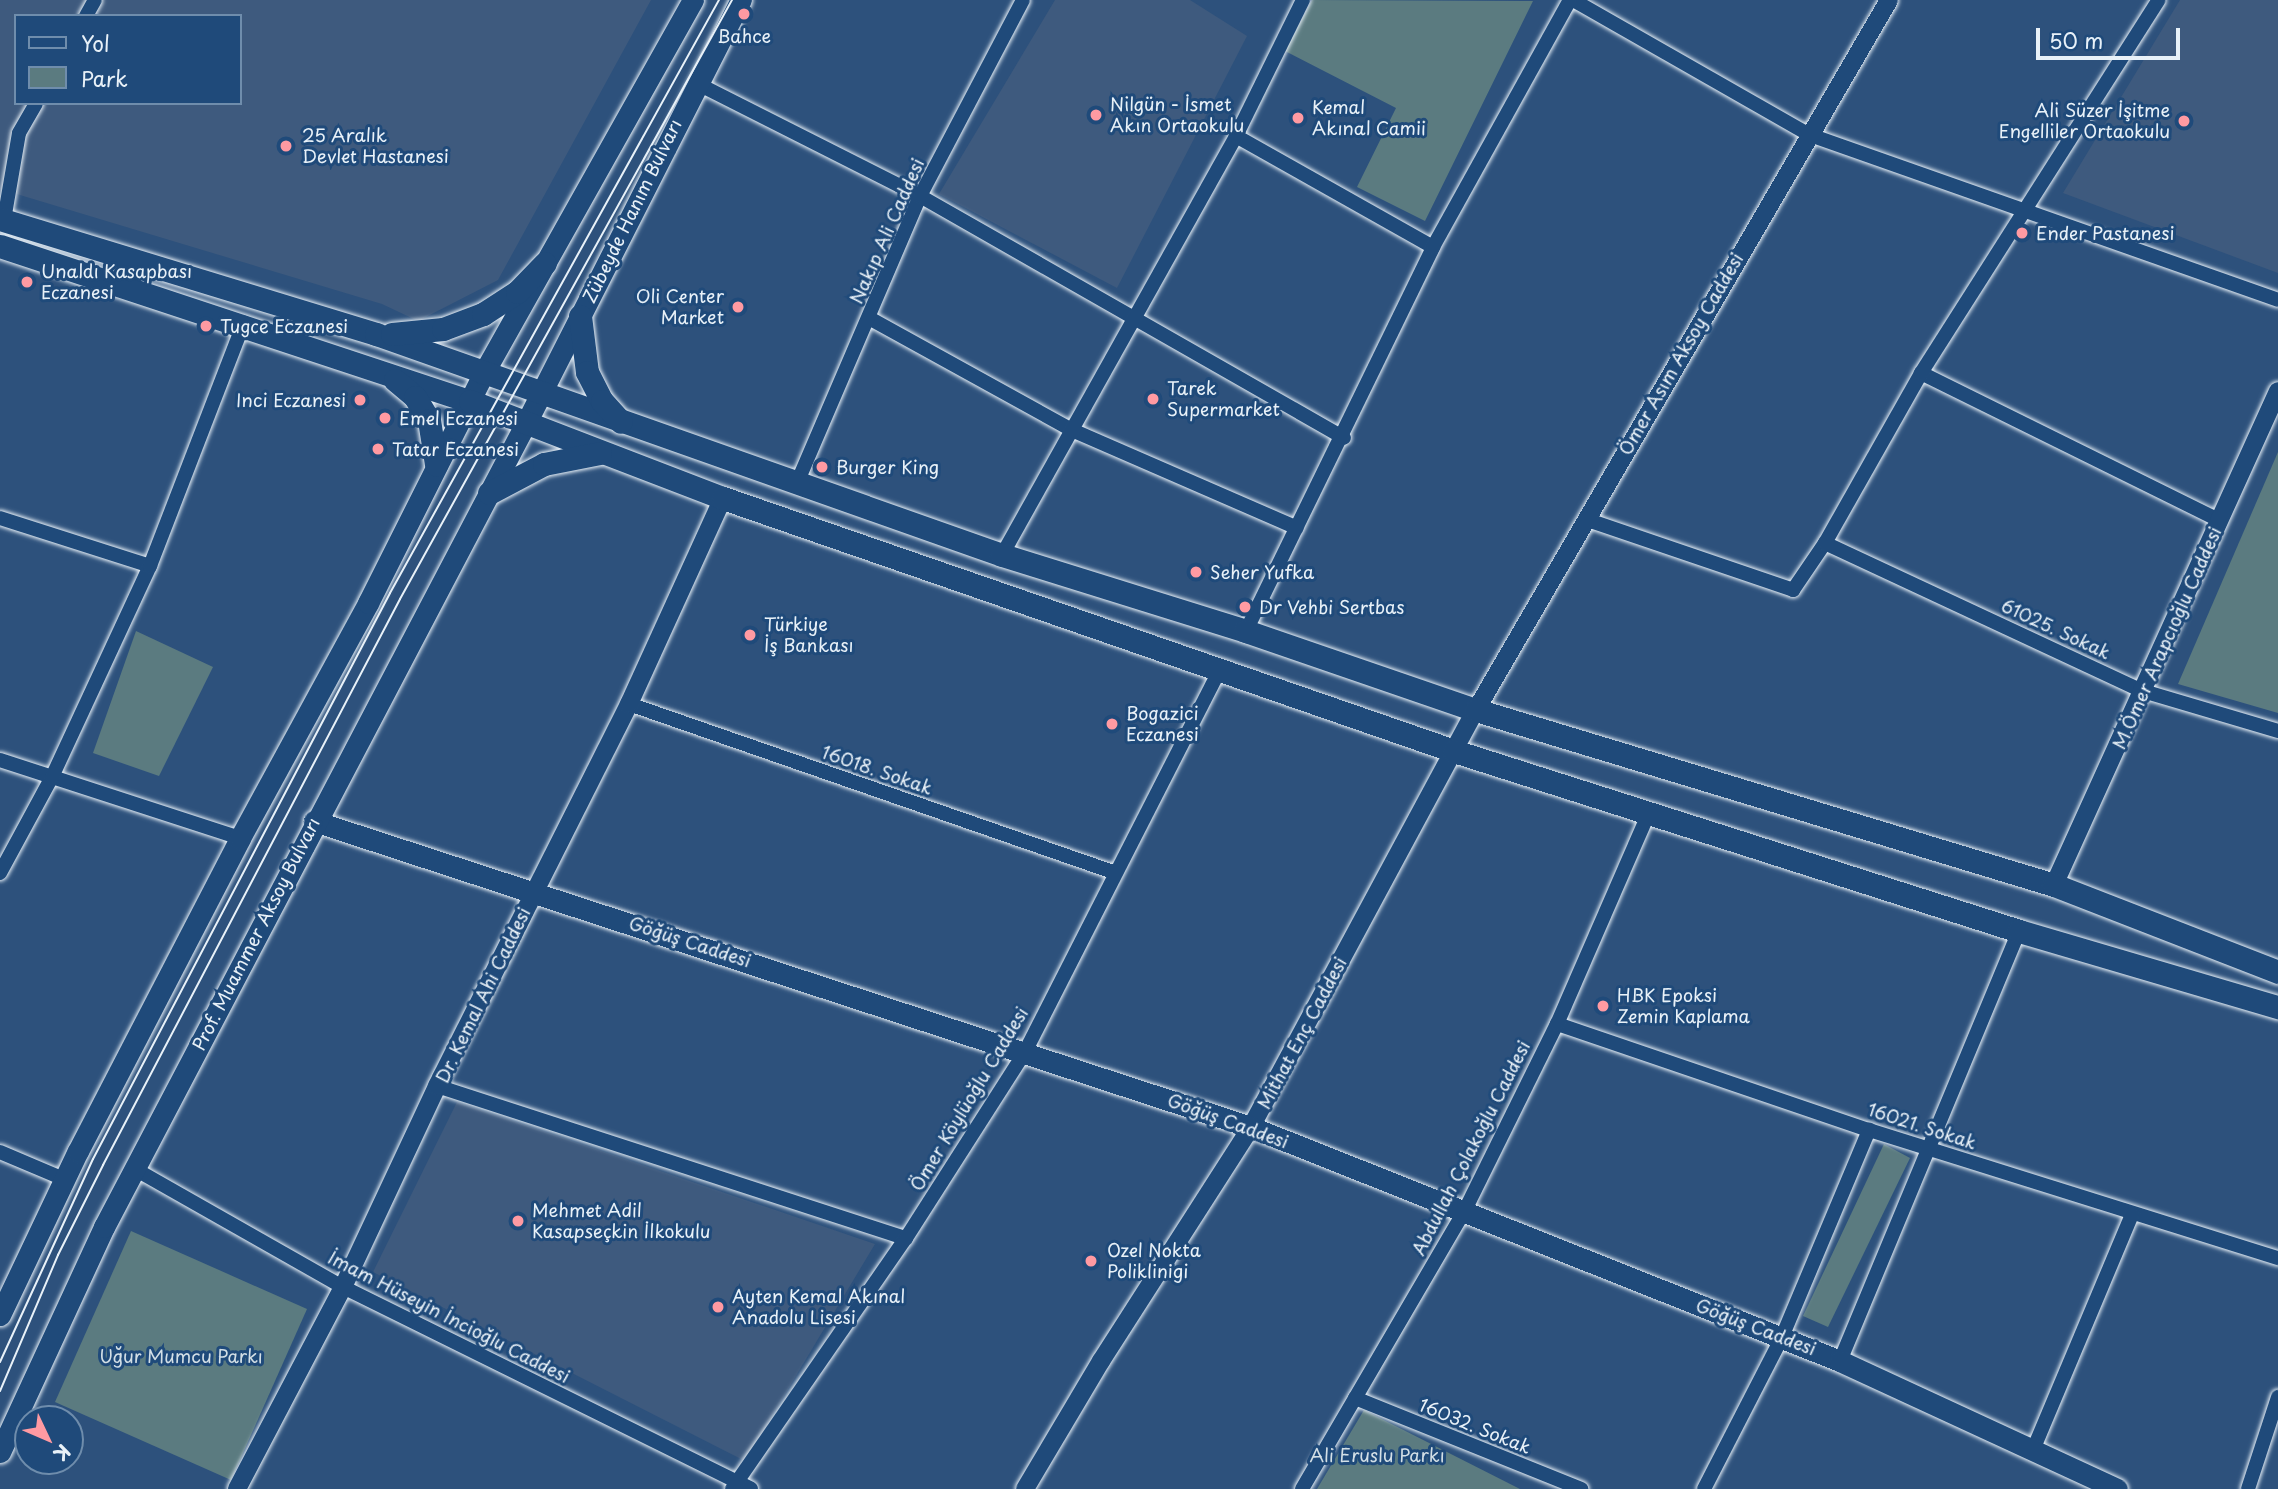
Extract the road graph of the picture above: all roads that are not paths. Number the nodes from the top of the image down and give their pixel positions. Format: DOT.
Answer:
graph roads {
  1 [pos="693,0"];
  2 [pos="741,0"];
  3 [pos="1023,0"];
  4 [pos="1303,0"];
  5 [pos="1572,0"];
  6 [pos="1889,0"];
  7 [pos="2159,0"];
  8 [pos="696,83"];
  9 [pos="35,105"];
  10 [pos="1810,135"];
  11 [pos="1236,136"];
  12 [pos="920,196"];
  13 [pos="2029,209"];
  14 [pos="2,219"];
  15 [pos="0,246"];
  16 [pos="1433,247"];
  17 [pos="545,263"];
  18 [pos="2278,300"];
  19 [pos="580,316"];
  20 [pos="869,318"];
  21 [pos="1135,321"];
  22 [pos="244,323"];
  23 [pos="376,334"];
  24 [pos="1921,373"];
  25 [pos="387,374"];
  26 [pos="484,374"];
  27 [pos="2278,391"];
  28 [pos="540,395"];
  29 [pos="470,401"];
  30 [pos="526,423"];
  31 [pos="623,424"];
  32 [pos="1072,430"];
  33 [pos="1344,438"];
  34 [pos="603,453"];
  35 [pos="436,464"];
  36 [pos="797,483"];
  37 [pos="489,493"];
  38 [pos="723,498"];
  39 [pos="0,518"];
  40 [pos="1585,519"];
  41 [pos="2220,521"];
  42 [pos="1297,528"];
  43 [pos="1825,543"];
  44 [pos="1002,555"];
  45 [pos="150,566"];
  46 [pos="1246,631"];
  47 [pos="1220,670"];
  48 [pos="2143,691"];
  49 [pos="629,704"];
  50 [pos="1476,710"];
  51 [pos="2278,731"];
  52 [pos="1454,751"];
  53 [pos="0,760"];
  54 [pos="52,777"];
  55 [pos="1648,812"];
  56 [pos="314,821"];
  57 [pos="240,838"];
  58 [pos="1113,872"];
  59 [pos="0,873"];
  60 [pos="2054,885"];
  61 [pos="534,892"];
  62 [pos="2019,930"];
  63 [pos="2278,972"];
  64 [pos="2278,1007"];
  65 [pos="1557,1024"];
  66 [pos="1026,1050"];
  67 [pos="438,1086"];
  68 [pos="1251,1127"];
  69 [pos="1869,1130"];
  70 [pos="1929,1147"];
  71 [pos="0,1152"];
  72 [pos="135,1169"];
  73 [pos="64,1179"];
  74 [pos="1463,1214"];
  75 [pos="2132,1214"];
  76 [pos="906,1238"];
  77 [pos="2278,1258"];
  78 [pos="343,1287"];
  79 [pos="0,1315"];
  80 [pos="1782,1337"];
  81 [pos="1840,1361"];
  82 [pos="2278,1397"];
  83 [pos="1355,1398"];
  84 [pos="2033,1450"];
  85 [pos="0,1452"];
  86 [pos="734,1485"];
  87 [pos="237,1489"];
  88 [pos="751,1489"];
  89 [pos="1025,1489"];
  90 [pos="1302,1489"];
  91 [pos="1581,1489"];
  92 [pos="1704,1489"];
  93 [pos="2117,1489"];
  94 [pos="2248,1489"];
  1 -- 17 [label="main road"];
  2 -- 8 [label="main road, Zübeyde Hanım Bulvarı"];
  3 -- 12 [label="street, Nakıp Ali Caddesi"];
  4 -- 11 [label="street"];
  5 -- 10 [label="street"];
  5 -- 16 [label="street"];
  6 -- 10 [label="street, Ömer Asım Aksoy Caddesi"];
  7 -- 13 [label="street"];
  8 -- 12 [label="street"];
  8 -- 19 [label="main road, Zübeyde Hanım Bulvarı"];
  9 -- 14 [label="street"];
  10 -- 13 [label="street"];
  10 -- 40 [label="street, Ömer Asım Aksoy Caddesi"];
  11 -- 16 [label="street"];
  11 -- 21 [label="street"];
  12 -- 20 [label="street, Nakıp Ali Caddesi"];
  12 -- 21 [label="street"];
  13 -- 18 [label="street"];
  13 -- 24 [label="street"];
  14 -- 23 [label="main road"];
  15 -- 22 [label="main road"];
  16 -- 33 [label="street"];
  17 -- 23 [label="main road"];
  17 -- 26 [label="main road"];
  19 -- 28 [label="main road, Zübeyde Hanım Bulvarı"];
  19 -- 31 [label="main road"];
  20 -- 32 [label="street"];
  20 -- 36 [label="street, Nakıp Ali Caddesi"];
  21 -- 32 [label="street"];
  21 -- 33 [label="street"];
  22 -- 25 [label="main road"];
  22 -- 45 [label="street"];
  23 -- 26 [label="main road"];
  24 -- 41 [label="street"];
  24 -- 43 [label="street"];
  25 -- 29 [label="main road"];
  25 -- 35 [label="main road"];
  26 -- 28 [label="main road"];
  26 -- 29 [label="main road"];
  27 -- 41 [label="street, M.Ömer Arapcıoğlu Caddesi"];
  28 -- 30 [label="main road, Zübeyde Hanım Bulvarı"];
  28 -- 31 [label="main road"];
  29 -- 30 [label="main road"];
  29 -- 35 [label="main road"];
  30 -- 34 [label="main road"];
  30 -- 37 [label="main road, Prof. Muammer Aksoy Bulvarı"];
  31 -- 36 [label="main road"];
  32 -- 42 [label="street"];
  32 -- 44 [label="street"];
  33 -- 42 [label="street"];
  34 -- 37 [label="main road"];
  34 -- 38 [label="main road"];
  35 -- 57 [label="main road"];
  36 -- 44 [label="main road"];
  37 -- 56 [label="main road, Prof. Muammer Aksoy Bulvarı"];
  38 -- 47 [label="main road"];
  38 -- 49 [label="street, Dr. Kemal Ahi Caddesi"];
  39 -- 45 [label="street"];
  40 -- 43 [label="street"];
  40 -- 50 [label="street, Ömer Asım Aksoy Caddesi"];
  41 -- 48 [label="street, M.Ömer Arapcıoğlu Caddesi"];
  42 -- 46 [label="street"];
  43 -- 48 [label="street, 61025. Sokak"];
  44 -- 46 [label="main road"];
  45 -- 54 [label="street"];
  46 -- 50 [label="main road"];
  47 -- 52 [label="main road"];
  47 -- 58 [label="street, Ömer Köylüoğlu Caddesi"];
  48 -- 51 [label="street, 61025. Sokak"];
  48 -- 60 [label="street, M.Ömer Arapcıoğlu Caddesi"];
  49 -- 58 [label="street, 16018. Sokak"];
  49 -- 61 [label="street, Dr. Kemal Ahi Caddesi"];
  50 -- 52 [label="street, Mithat Enç Caddesi"];
  50 -- 60 [label="main road"];
  52 -- 55 [label="main road"];
  52 -- 68 [label="street, Mithat Enç Caddesi"];
  53 -- 54 [label="street"];
  54 -- 57 [label="street"];
  54 -- 59 [label="street"];
  55 -- 62 [label="main road"];
  55 -- 65 [label="street, Abdullah Çolakoğlu Caddesi"];
  56 -- 61 [label="main road, Göğüş Caddesi"];
  56 -- 72 [label="main road, Prof. Muammer Aksoy Bulvarı"];
  57 -- 73 [label="main road"];
  58 -- 66 [label="street, Ömer Köylüoğlu Caddesi"];
  60 -- 63 [label="main road"];
  61 -- 66 [label="main road, Göğüş Caddesi"];
  61 -- 67 [label="street, Dr. Kemal Ahi Caddesi"];
  62 -- 64 [label="main road"];
  62 -- 70 [label="street"];
  65 -- 69 [label="street, 16021. Sokak"];
  65 -- 74 [label="street, Abdullah Çolakoğlu Caddesi"];
  66 -- 68 [label="main road, Göğüş Caddesi"];
  66 -- 76 [label="street, Ömer Köylüoğlu Caddesi"];
  67 -- 76 [label="street"];
  67 -- 78 [label="street, Dr. Kemal Ahi Caddesi"];
  68 -- 74 [label="main road, Göğüş Caddesi"];
  68 -- 89 [label="street, Mithat Enç Caddesi"];
  69 -- 70 [label="street, 16021. Sokak"];
  69 -- 80 [label="street"];
  70 -- 75 [label="street, 16021. Sokak"];
  70 -- 81 [label="street"];
  71 -- 73 [label="street"];
  72 -- 78 [label="street, İmam Hüseyin İncioğlu Caddesi"];
  72 -- 85 [label="main road, Prof. Muammer Aksoy Bulvarı"];
  73 -- 79 [label="main road"];
  74 -- 80 [label="main road, Göğüş Caddesi"];
  74 -- 83 [label="street, Abdullah Çolakoğlu Caddesi"];
  75 -- 77 [label="street, 16021. Sokak"];
  75 -- 84 [label="street"];
  76 -- 86 [label="street, Ömer Köylüoğlu Caddesi"];
  78 -- 86 [label="street, İmam Hüseyin İncioğlu Caddesi"];
  78 -- 87 [label="street, Dr. Kemal Ahi Caddesi"];
  80 -- 81 [label="main road, Göğüş Caddesi"];
  80 -- 92 [label="street"];
  81 -- 84 [label="main road, Göğüş Caddesi"];
  82 -- 94 [label="street"];
  83 -- 90 [label="street, Abdullah Çolakoğlu Caddesi"];
  83 -- 91 [label="street, 16032. Sokak"];
  84 -- 93 [label="main road, Göğüş Caddesi"];
  86 -- 88 [label="street, İmam Hüseyin İncioğlu Caddesi"];
}
